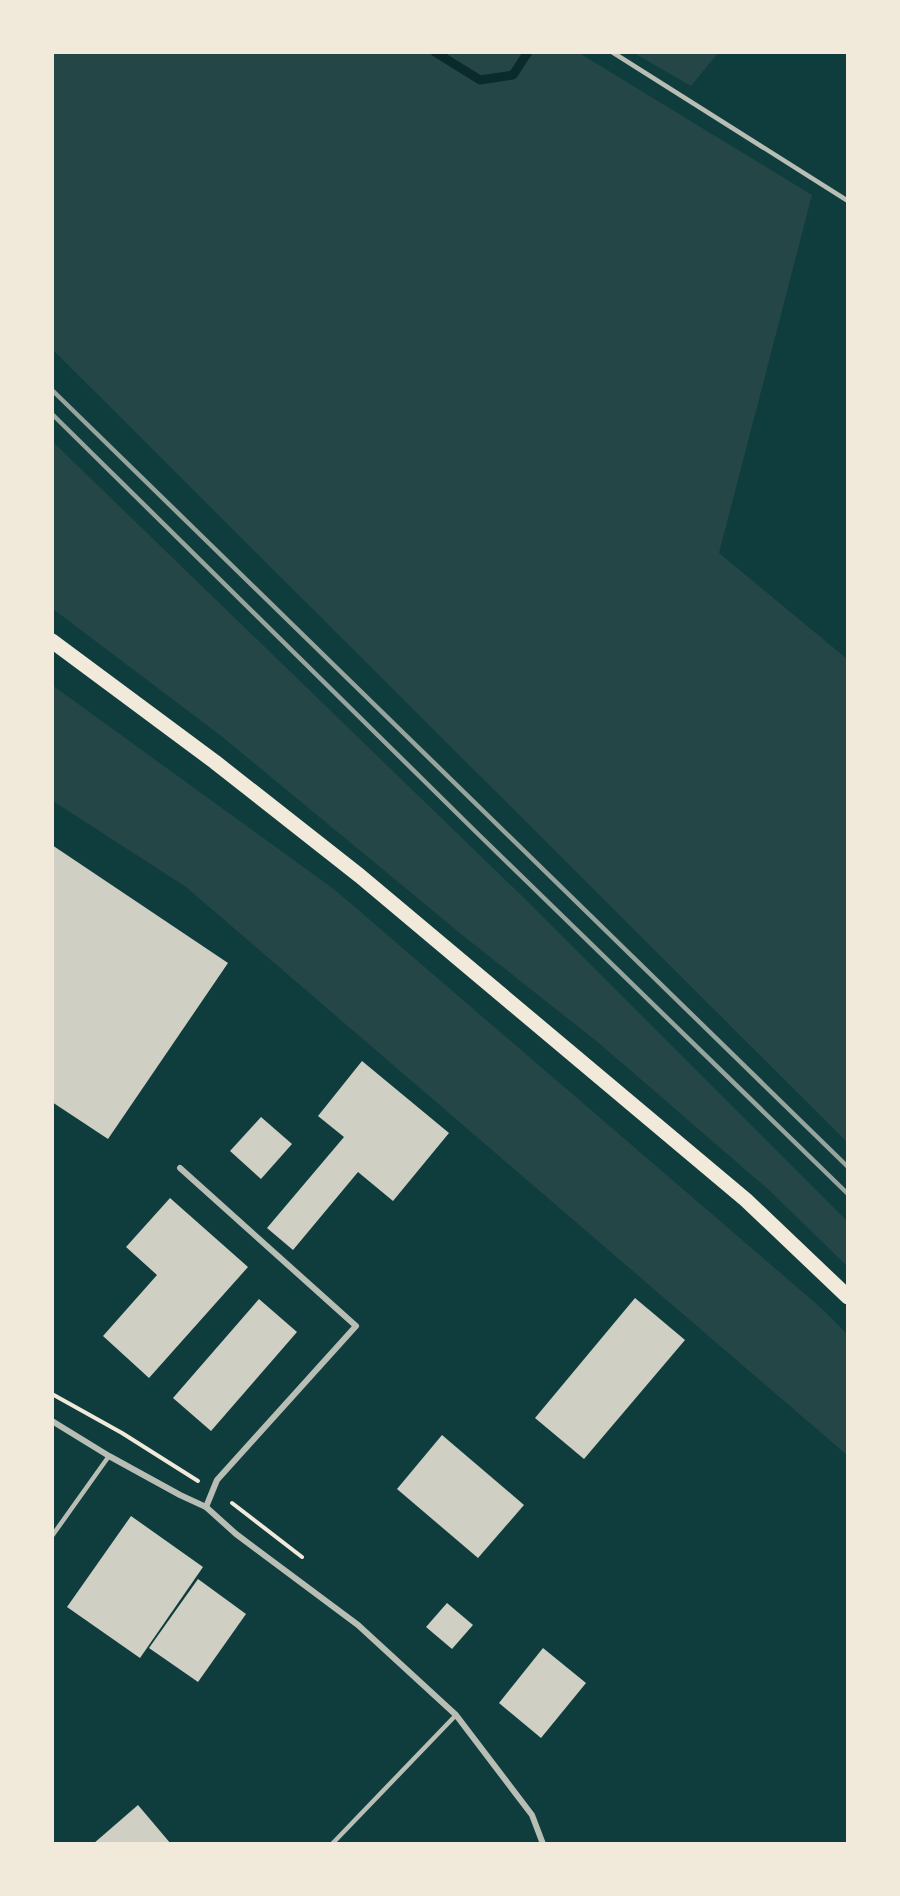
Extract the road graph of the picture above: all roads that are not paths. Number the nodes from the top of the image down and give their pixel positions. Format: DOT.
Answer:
graph roads {
  1 [pos="612,52"];
  2 [pos="848,201"];
  3 [pos="52,641"];
  4 [pos="180,1168"];
  5 [pos="848,1297"];
  6 [pos="54,1423"];
  7 [pos="109,1456"];
  8 [pos="206,1507"];
  9 [pos="52,1536"];
  10 [pos="456,1715"];
  11 [pos="332,1844"];
  12 [pos="543,1844"];
  1 -- 2 [label="lane"];
  3 -- 5 [label="main road"];
  4 -- 8 [label="street"];
  6 -- 7 [label="street"];
  7 -- 8 [label="street"];
  7 -- 9 [label="lane"];
  8 -- 10 [label="street"];
  10 -- 11 [label="lane"];
  10 -- 12 [label="street"];
}
